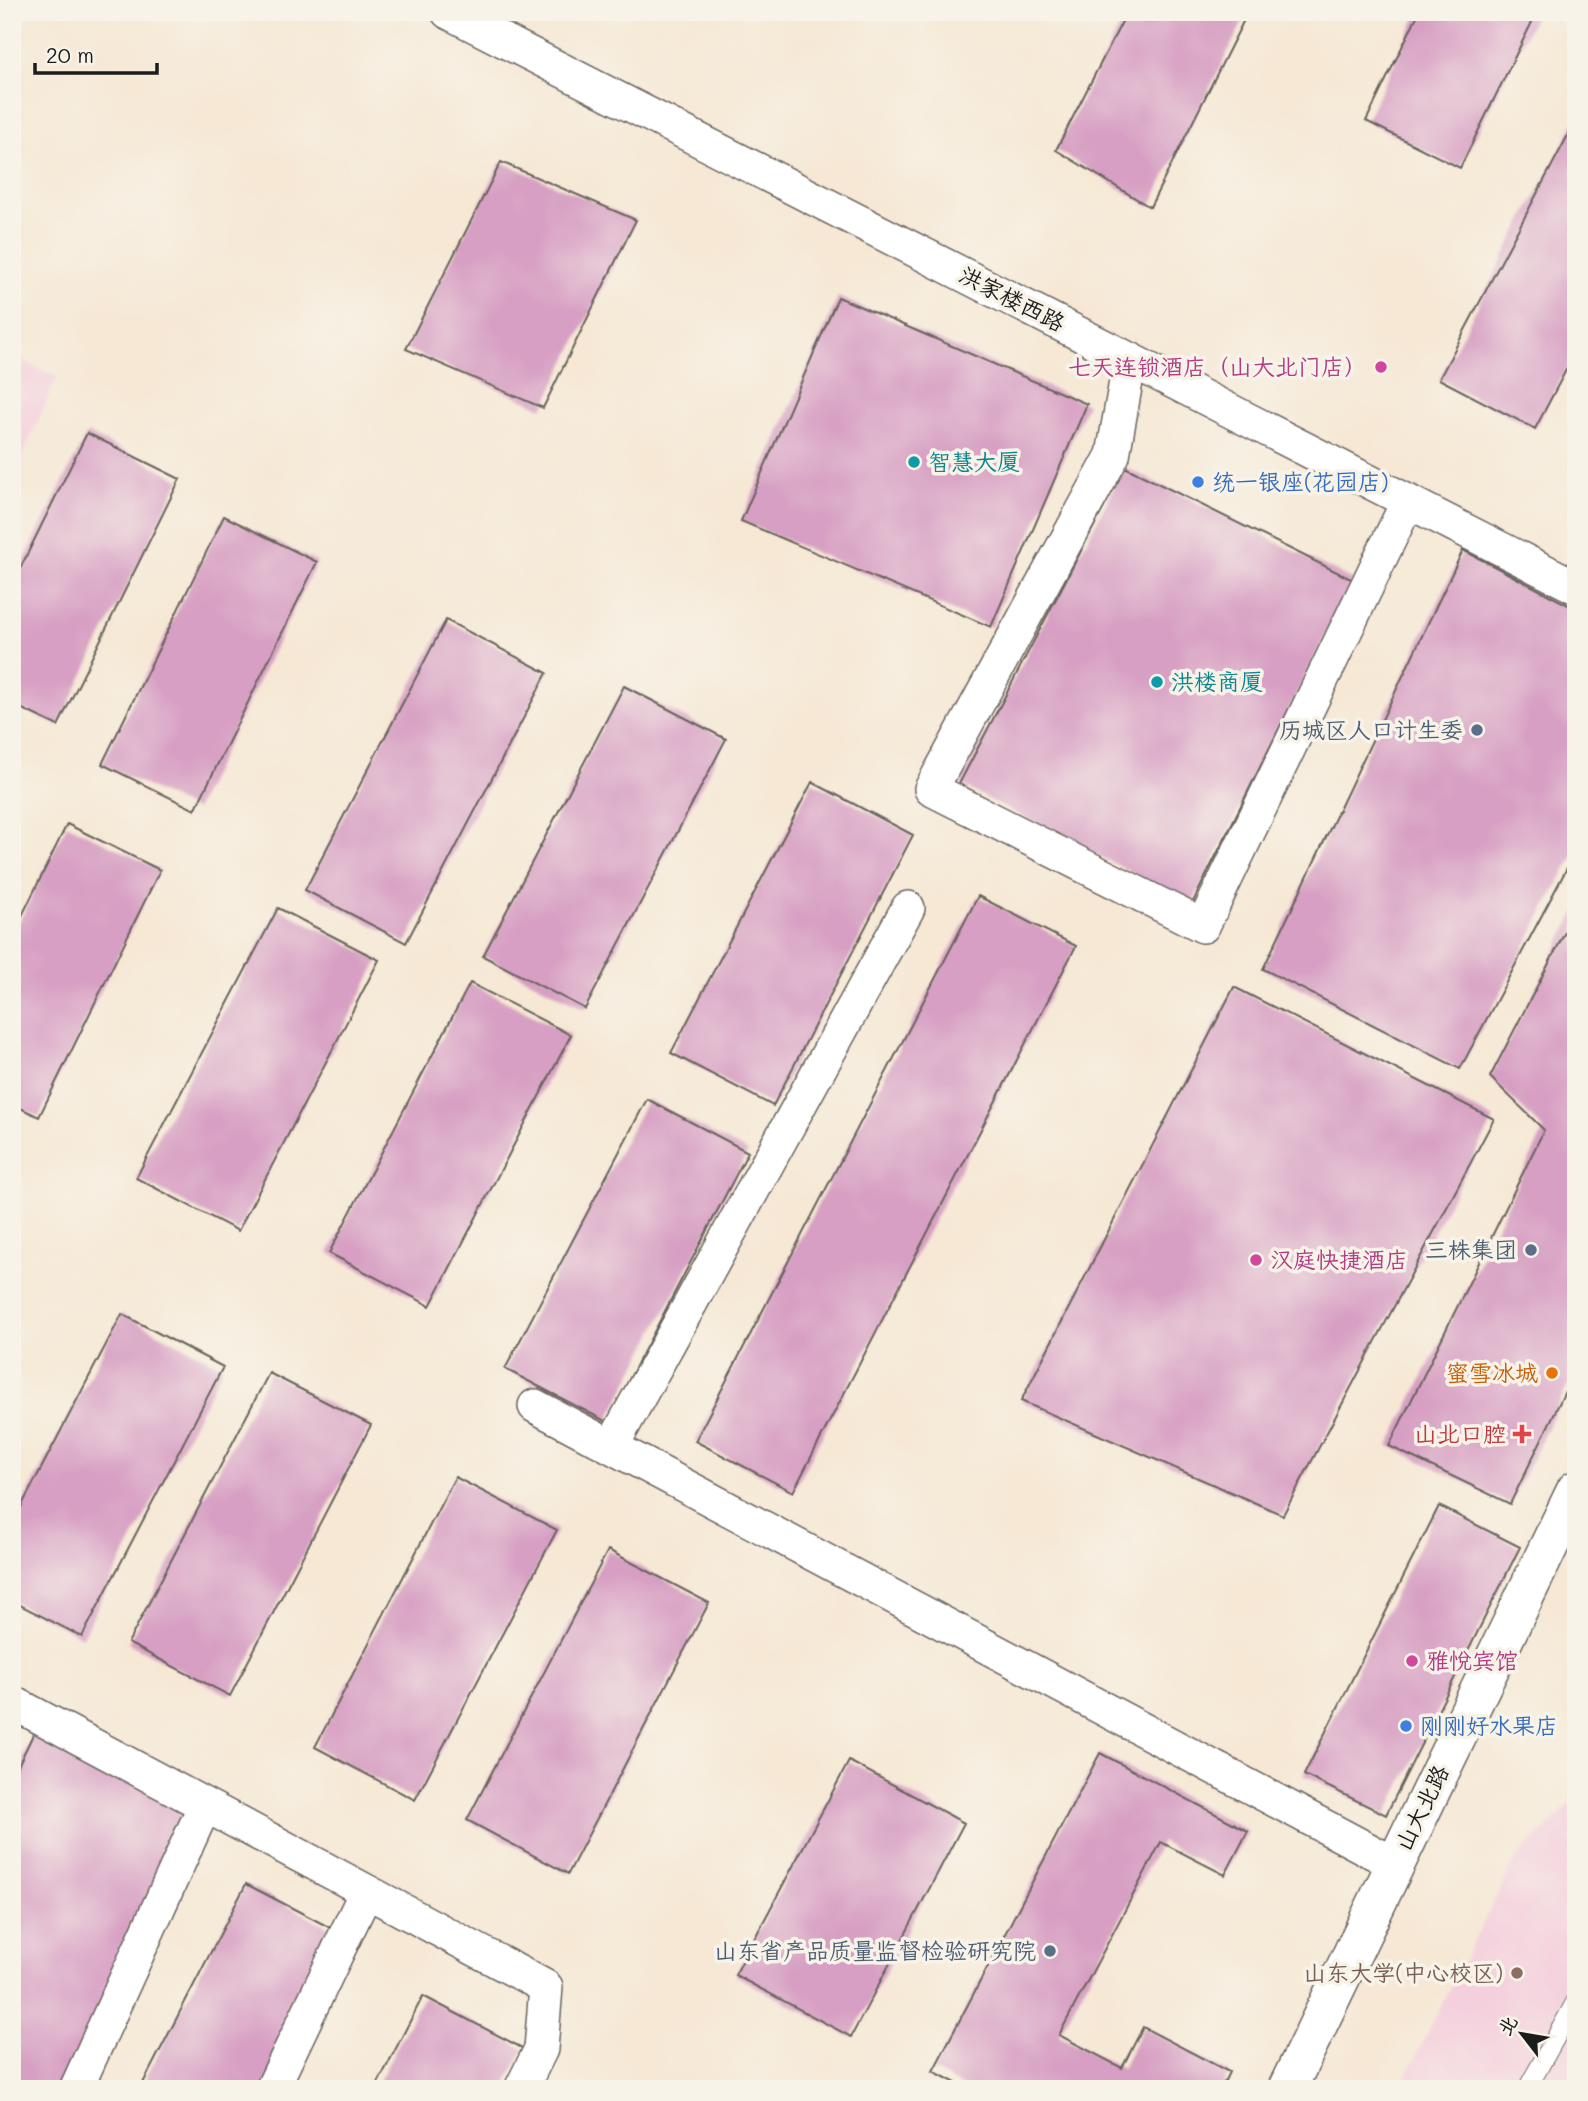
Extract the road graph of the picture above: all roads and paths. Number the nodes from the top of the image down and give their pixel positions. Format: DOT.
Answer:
graph roads {
  1 [pos="448,12"];
  2 [pos="1130,359"];
  3 [pos="1408,501"];
  4 [pos="1576,587"];
  5 [pos="908,908"];
  6 [pos="535,1406"];
  7 [pos="612,1447"];
  8 [pos="1576,1490"];
  9 [pos="1576,1535"];
  10 [pos="12,1702"];
  11 [pos="205,1805"];
  12 [pos="1395,1864"];
  13 [pos="366,1892"];
  14 [pos="1576,2001"];
  15 [pos="76,2089"];
  16 [pos="272,2089"];
  17 [pos="521,2089"];
  18 [pos="1287,2089"];
  19 [pos="1310,2089"];
  20 [pos="1527,2089"];
  1 -- 2 [label="street, 洪家楼西路"];
  2 -- 3 [label="street, 洪家楼西路"];
  2 -- 3 [label="street"];
  3 -- 4 [label="street, 洪家楼西路"];
  5 -- 7 [label="street"];
  6 -- 7 [label="street"];
  7 -- 12 [label="street"];
  8 -- 12 [label="main road, 山大北路"];
  9 -- 19 [label="main road, 山大北路"];
  10 -- 11 [label="street"];
  11 -- 13 [label="street"];
  11 -- 15 [label="street"];
  12 -- 18 [label="main road, 山大北路"];
  13 -- 16 [label="street"];
  13 -- 17 [label="street"];
  14 -- 20 [label="lane"];
}
